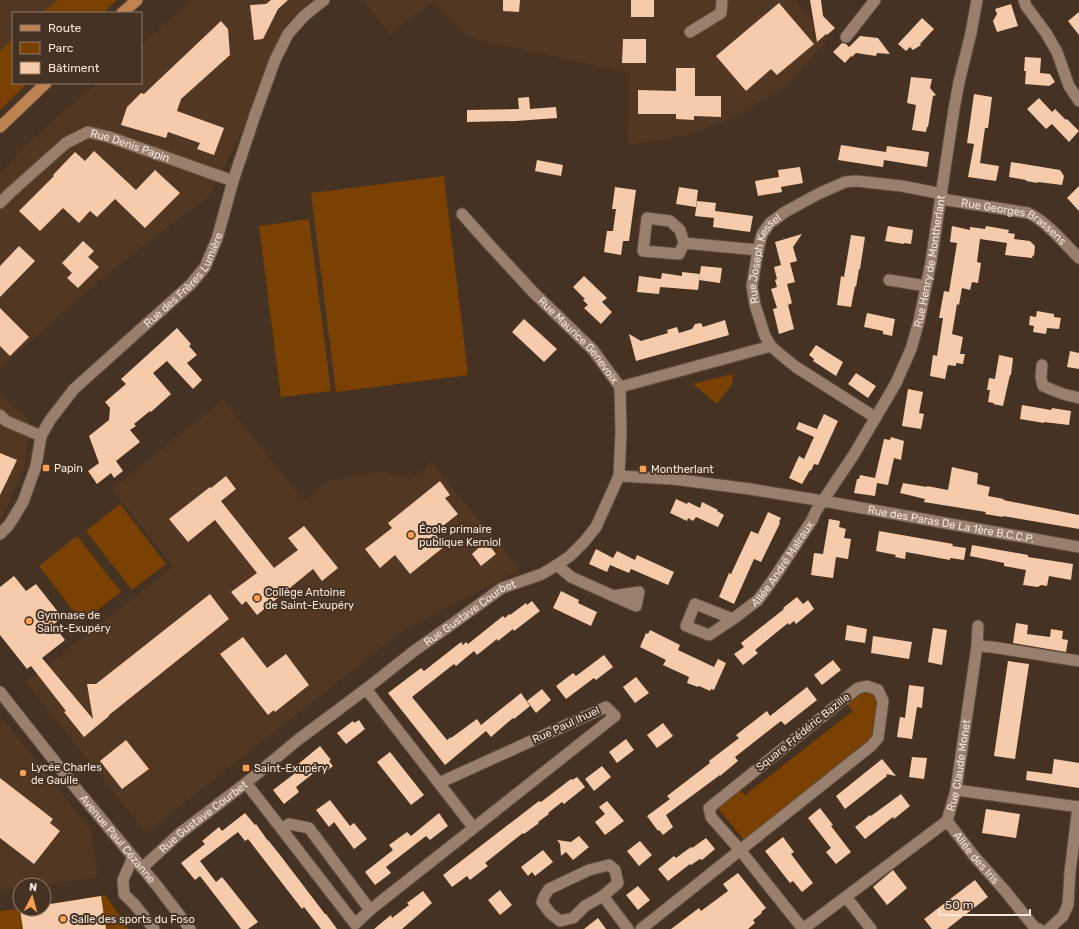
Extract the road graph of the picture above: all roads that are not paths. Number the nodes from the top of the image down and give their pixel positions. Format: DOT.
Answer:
graph roads {
  1 [pos="137,0"];
  2 [pos="324,0"];
  3 [pos="722,0"];
  4 [pos="875,0"];
  5 [pos="976,0"];
  6 [pos="1024,0"];
  7 [pos="123,12"];
  8 [pos="690,32"];
  9 [pos="846,37"];
  10 [pos="45,84"];
  11 [pos="1079,101"];
  12 [pos="0,127"];
  13 [pos="234,181"];
  14 [pos="941,196"];
  15 [pos="0,203"];
  16 [pos="462,214"];
  17 [pos="684,243"];
  18 [pos="758,250"];
  19 [pos="1079,258"];
  20 [pos="889,280"];
  21 [pos="926,286"];
  22 [pos="771,346"];
  23 [pos="1042,365"];
  24 [pos="620,387"];
  25 [pos="1079,398"];
  26 [pos="0,415"];
  27 [pos="875,419"];
  28 [pos="41,436"];
  29 [pos="619,476"];
  30 [pos="823,501"];
  31 [pos="0,534"];
  32 [pos="1079,547"];
  33 [pos="557,565"];
  34 [pos="613,596"];
  35 [pos="732,619"];
  36 [pos="978,626"];
  37 [pos="977,646"];
  38 [pos="1079,661"];
  39 [pos="366,689"];
  40 [pos="0,692"];
  41 [pos="246,783"];
  42 [pos="439,783"];
  43 [pos="956,790"];
  44 [pos="1078,807"];
  45 [pos="947,821"];
  46 [pos="473,827"];
  47 [pos="282,829"];
  48 [pos="740,850"];
  49 [pos="133,856"];
  50 [pos="142,868"];
  51 [pos="603,896"];
  52 [pos="846,897"];
  53 [pos="370,910"];
  54 [pos="154,929"];
  55 [pos="190,929"];
  56 [pos="628,929"];
  57 [pos="640,929"];
  58 [pos="803,929"];
  59 [pos="871,929"];
  60 [pos="1039,929"];
  61 [pos="1049,929"];
  1 -- 7 [label="main road"];
  2 -- 13 [label="street, Rue des Frères Lumière"];
  3 -- 8 [label="street"];
  4 -- 9 [label="street"];
  5 -- 14 [label="street, Rue Henry de Montherlant"];
  6 -- 11 [label="street"];
  10 -- 12 [label="main road"];
  13 -- 15 [label="street, Rue Denis Papin"];
  13 -- 28 [label="street, Rue des Frères Lumière"];
  14 -- 18 [label="street, Rue Joseph Kessel"];
  14 -- 19 [label="street, Rue Georges Brassens"];
  14 -- 21 [label="street, Rue Henry de Montherlant"];
  16 -- 24 [label="street, Rue Maurice Genevoix"];
  17 -- 18 [label="street"];
  18 -- 22 [label="street, Rue Joseph Kessel"];
  20 -- 21 [label="street"];
  21 -- 27 [label="street, Rue Henry de Montherlant"];
  22 -- 24 [label="street, Rue Maurice Genevoix"];
  22 -- 27 [label="street, Rue Joseph Kessel"];
  23 -- 25 [label="street"];
  24 -- 29 [label="street"];
  26 -- 28 [label="street"];
  27 -- 30 [label="street, Rue Henry de Montherlant"];
  28 -- 31 [label="street, Rue des Frères Lumière"];
  29 -- 30 [label="street"];
  29 -- 33 [label="street, Rue Gustave Courbet"];
  30 -- 32 [label="street, Rue des Paras De La 1ère B.C.C.P."];
  30 -- 35 [label="street, Allée André Malraux"];
  33 -- 34 [label="street"];
  33 -- 39 [label="street, Rue Gustave Courbet"];
  36 -- 37 [label="street, Rue Claude Monet"];
  37 -- 38 [label="street"];
  37 -- 43 [label="street, Rue Claude Monet"];
  39 -- 41 [label="street, Rue Gustave Courbet"];
  39 -- 42 [label="street"];
  40 -- 49 [label="street, Avenue Paul Cézanne"];
  41 -- 47 [label="street, Rue Paul Ihuel"];
  41 -- 50 [label="street, Rue Gustave Courbet"];
  42 -- 46 [label="street"];
  42 -- 46 [label="street, Rue Paul Ihuel"];
  43 -- 44 [label="street"];
  43 -- 45 [label="street, Rue Claude Monet"];
  44 -- 61 [label="street"];
  45 -- 52 [label="street, Rue Claude Monet"];
  45 -- 60 [label="street, Allée des Iris"];
  46 -- 53 [label="street, Rue Paul Ihuel"];
  47 -- 53 [label="street"];
  47 -- 53 [label="street, Rue Paul Ihuel"];
  48 -- 48 [label="street, Square Frédéric Bazille"];
  48 -- 57 [label="street"];
  48 -- 58 [label="street"];
  49 -- 50 [label="street, Avenue Paul Cézanne"];
  49 -- 54 [label="street"];
  50 -- 55 [label="street, Avenue Paul Cézanne"];
  51 -- 51 [label="street"];
  51 -- 56 [label="street"];
  52 -- 58 [label="street, Rue Claude Monet"];
  52 -- 59 [label="street"];
}
